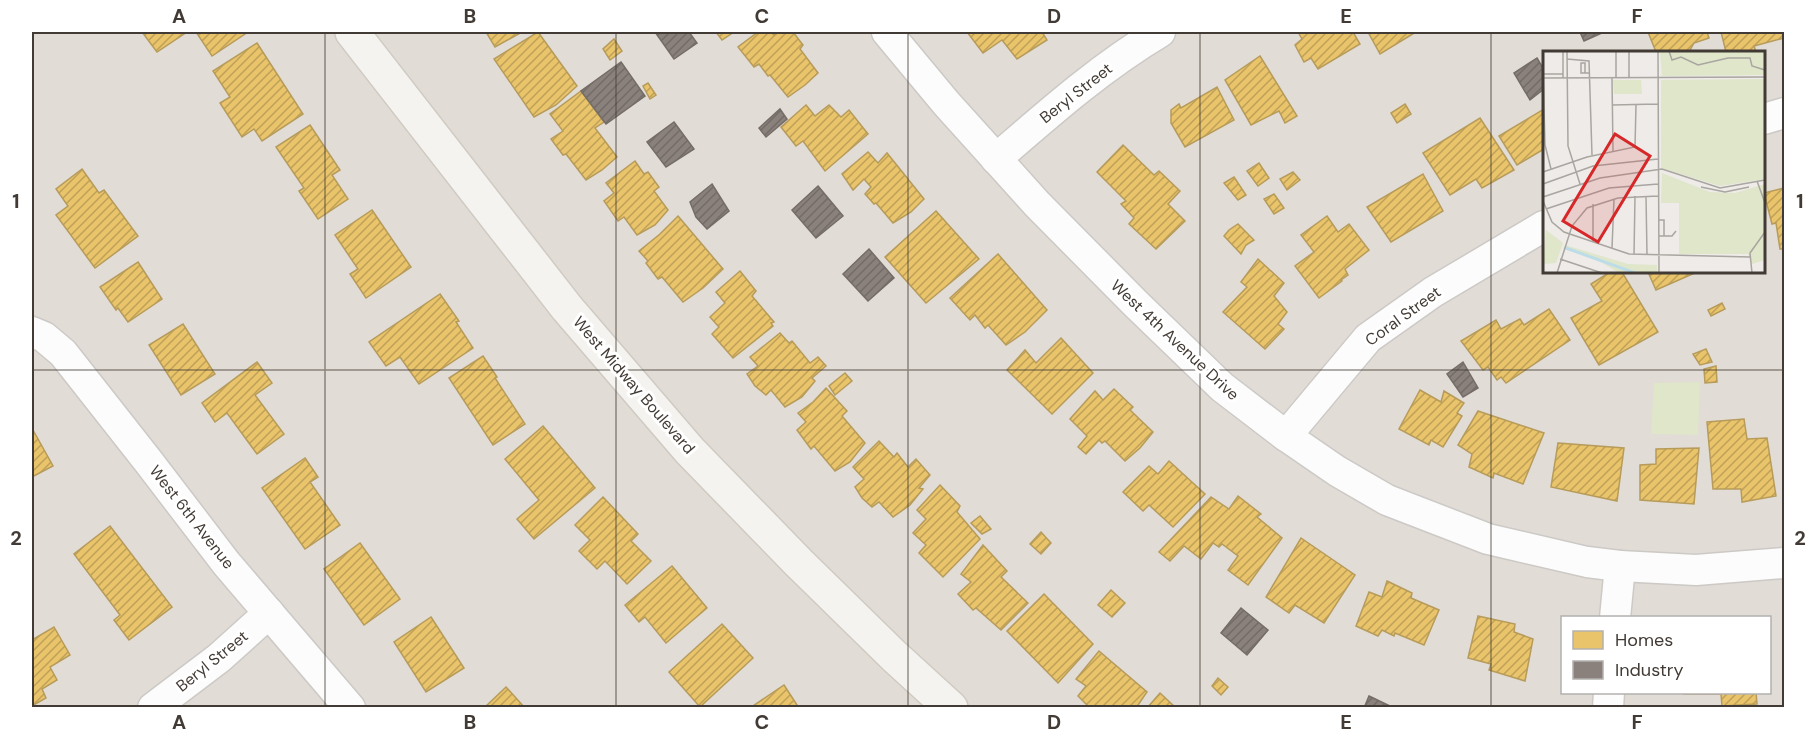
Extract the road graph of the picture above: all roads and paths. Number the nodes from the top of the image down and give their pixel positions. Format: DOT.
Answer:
graph roads {
  1 [pos="352,32"];
  2 [pos="887,32"];
  3 [pos="1160,32"];
  4 [pos="1785,113"];
  5 [pos="1765,119"];
  6 [pos="996,159"];
  7 [pos="1543,227"];
  8 [pos="32,332"];
  9 [pos="1286,436"];
  10 [pos="1785,563"];
  11 [pos="1620,567"];
  12 [pos="269,613"];
  13 [pos="1615,616"];
  14 [pos="153,708"];
  15 [pos="350,708"];
  16 [pos="951,708"];
  1 -- 16 [label="main road, West Midway Boulevard"];
  2 -- 6 [label="street, West 4th Avenue Drive"];
  3 -- 6 [label="street, Beryl Street"];
  4 -- 5 [label="street"];
  6 -- 9 [label="street, West 4th Avenue Drive"];
  7 -- 9 [label="street, Coral Street"];
  8 -- 12 [label="street, West 6th Avenue"];
  9 -- 11 [label="street, West 4th Avenue Drive"];
  10 -- 11 [label="street, West 4th Avenue Drive"];
  11 -- 13 [label="street"];
  12 -- 14 [label="street, Beryl Street"];
  12 -- 15 [label="street, West 6th Avenue"];
}
